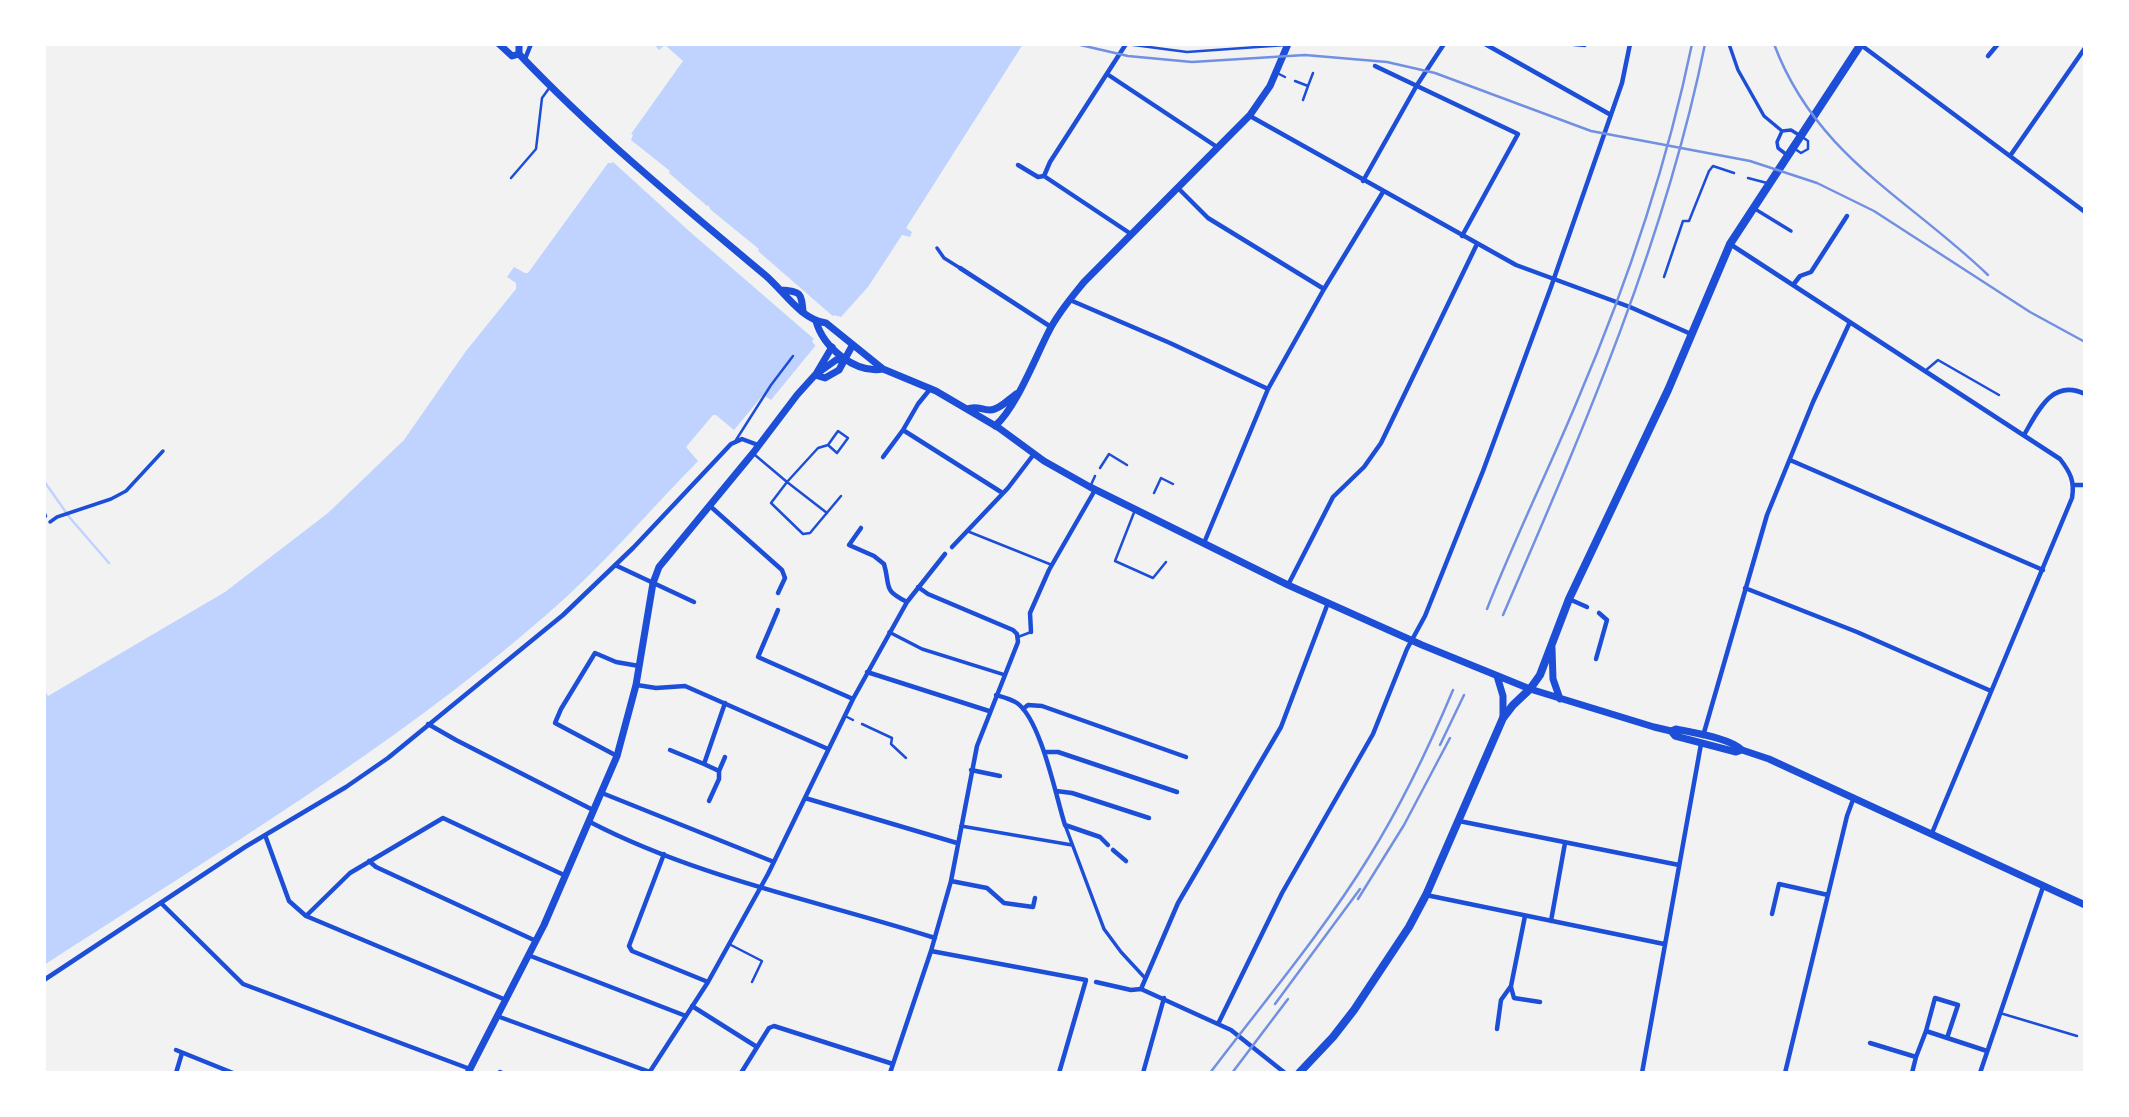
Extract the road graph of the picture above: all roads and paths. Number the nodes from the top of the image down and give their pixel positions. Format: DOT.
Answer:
graph roads {
  1 [pos="499,44"];
  2 [pos="519,44"];
  3 [pos="531,44"];
  4 [pos="1126,44"];
  5 [pos="1288,44"];
  6 [pos="1444,44"];
  7 [pos="1485,44"];
  8 [pos="1586,44"];
  9 [pos="1630,44"];
  10 [pos="1729,44"];
  11 [pos="1861,44"];
  12 [pos="1998,44"];
  13 [pos="1574,45"];
  14 [pos="2085,48"];
  15 [pos="1988,56"];
  16 [pos="521,57"];
  17 [pos="1375,66"];
  18 [pos="1277,73"];
  19 [pos="1312,73"];
  20 [pos="1107,74"];
  21 [pos="1285,77"];
  22 [pos="1295,81"];
  23 [pos="1417,85"];
  24 [pos="1308,86"];
  25 [pos="550,87"];
  26 [pos="1303,100"];
  27 [pos="1250,115"];
  28 [pos="1611,115"];
  29 [pos="1782,131"];
  30 [pos="1801,136"];
  31 [pos="1218,148"];
  32 [pos="1791,152"];
  33 [pos="2010,156"];
  34 [pos="1018,165"];
  35 [pos="1734,173"];
  36 [pos="1044,176"];
  37 [pos="511,178"];
  38 [pos="1748,178"];
  39 [pos="1363,181"];
  40 [pos="1771,183"];
  41 [pos="1178,188"];
  42 [pos="1383,192"];
  43 [pos="1753,208"];
  44 [pos="2085,212"];
  45 [pos="1847,216"];
  46 [pos="1791,231"];
  47 [pos="1131,234"];
  48 [pos="1462,236"];
  49 [pos="1477,244"];
  50 [pos="1730,244"];
  51 [pos="937,248"];
  52 [pos="960,268"];
  53 [pos="1664,277"];
  54 [pos="1553,280"];
  55 [pos="1793,285"];
  56 [pos="1324,289"];
  57 [pos="1070,300"];
  58 [pos="816,321"];
  59 [pos="1850,322"];
  60 [pos="1051,327"];
  61 [pos="1691,334"];
  62 [pos="830,344"];
  63 [pos="852,346"];
  64 [pos="793,356"];
  65 [pos="844,358"];
  66 [pos="883,369"];
  67 [pos="1925,371"];
  68 [pos="816,375"];
  69 [pos="931,388"];
  70 [pos="1268,389"];
  71 [pos="1016,394"];
  72 [pos="2085,394"];
  73 [pos="1998,395"];
  74 [pos="967,409"];
  75 [pos="995,426"];
  76 [pos="903,430"];
  77 [pos="2024,435"];
  78 [pos="736,440"];
  79 [pos="828,445"];
  80 [pos="759,446"];
  81 [pos="163,451"];
  82 [pos="753,453"];
  83 [pos="1034,454"];
  84 [pos="883,457"];
  85 [pos="1790,460"];
  86 [pos="1127,465"];
  87 [pos="1100,468"];
  88 [pos="1095,476"];
  89 [pos="787,481"];
  90 [pos="1173,484"];
  91 [pos="2074,485"];
  92 [pos="2085,485"];
  93 [pos="1092,488"];
  94 [pos="1001,492"];
  95 [pos="1154,493"];
  96 [pos="841,496"];
  97 [pos="709,505"];
  98 [pos="1135,510"];
  99 [pos="827,513"];
  100 [pos="50,522"];
  101 [pos="861,528"];
  102 [pos="967,531"];
  103 [pos="1204,543"];
  104 [pos="952,547"];
  105 [pos="945,554"];
  106 [pos="1166,562"];
  107 [pos="615,565"];
  108 [pos="1052,565"];
  109 [pos="2043,570"];
  110 [pos="653,583"];
  111 [pos="1288,586"];
  112 [pos="918,587"];
  113 [pos="1745,588"];
  114 [pos="778,593"];
  115 [pos="1569,599"];
  116 [pos="907,601"];
  117 [pos="694,602"];
  118 [pos="1328,603"];
  119 [pos="1587,607"];
  120 [pos="778,610"];
  121 [pos="1599,612"];
  122 [pos="890,632"];
  123 [pos="1031,632"];
  124 [pos="1018,637"];
  125 [pos="1412,640"];
  126 [pos="1552,647"];
  127 [pos="1596,659"];
  128 [pos="639,666"];
  129 [pos="867,672"];
  130 [pos="1005,675"];
  131 [pos="1497,676"];
  132 [pos="636,685"];
  133 [pos="1531,689"];
  134 [pos="1992,691"];
  135 [pos="996,695"];
  136 [pos="853,699"];
  137 [pos="1560,699"];
  138 [pos="725,703"];
  139 [pos="1023,709"];
  140 [pos="989,710"];
  141 [pos="845,716"];
  142 [pos="1503,718"];
  143 [pos="853,720"];
  144 [pos="428,724"];
  145 [pos="862,724"];
  146 [pos="1702,739"];
  147 [pos="828,749"];
  148 [pos="670,750"];
  149 [pos="1044,752"];
  150 [pos="617,756"];
  151 [pos="725,757"];
  152 [pos="1186,757"];
  153 [pos="906,758"];
  154 [pos="704,764"];
  155 [pos="971,770"];
  156 [pos="719,771"];
  157 [pos="1000,776"];
  158 [pos="1056,791"];
  159 [pos="1177,792"];
  160 [pos="602,793"];
  161 [pos="1854,797"];
  162 [pos="805,798"];
  163 [pos="709,801"];
  164 [pos="594,810"];
  165 [pos="1149,818"];
  166 [pos="1459,821"];
  167 [pos="590,822"];
  168 [pos="961,825"];
  169 [pos="1065,825"];
  170 [pos="1932,833"];
  171 [pos="265,835"];
  172 [pos="957,843"];
  173 [pos="1565,843"];
  174 [pos="1072,845"];
  175 [pos="1108,845"];
  176 [pos="1114,850"];
  177 [pos="664,854"];
  178 [pos="369,861"];
  179 [pos="1126,861"];
  180 [pos="774,862"];
  181 [pos="1679,865"];
  182 [pos="566,876"];
  183 [pos="951,881"];
  184 [pos="2043,887"];
  185 [pos="761,888"];
  186 [pos="1426,895"];
  187 [pos="1828,895"];
  188 [pos="1035,898"];
  189 [pos="161,903"];
  190 [pos="2085,905"];
  191 [pos="1772,914"];
  192 [pos="306,916"];
  193 [pos="1525,916"];
  194 [pos="1551,922"];
  195 [pos="935,938"];
  196 [pos="536,941"];
  197 [pos="729,944"];
  198 [pos="1664,944"];
  199 [pos="931,951"];
  200 [pos="528,956"];
  201 [pos="1145,978"];
  202 [pos="44,980"];
  203 [pos="1086,980"];
  204 [pos="708,982"];
  205 [pos="752,982"];
  206 [pos="1096,982"];
  207 [pos="1511,986"];
  208 [pos="1141,989"];
  209 [pos="1164,998"];
  210 [pos="506,1000"];
  211 [pos="1540,1002"];
  212 [pos="692,1006"];
  213 [pos="2000,1013"];
  214 [pos="497,1016"];
  215 [pos="686,1016"];
  216 [pos="1218,1024"];
  217 [pos="1497,1029"];
  218 [pos="1926,1031"];
  219 [pos="2077,1036"];
  220 [pos="1947,1038"];
  221 [pos="1870,1043"];
  222 [pos="757,1047"];
  223 [pos="176,1050"];
  224 [pos="1987,1051"];
  225 [pos="182,1053"];
  226 [pos="1916,1057"];
  227 [pos="475,1060"];
  228 [pos="893,1064"];
  229 [pos="484,1065"];
  230 [pos="469,1071"];
  231 [pos="176,1073"];
  232 [pos="233,1073"];
  233 [pos="649,1073"];
  234 [pos="741,1073"];
  235 [pos="890,1073"];
  236 [pos="1059,1073"];
  237 [pos="1143,1073"];
  238 [pos="1285,1073"];
  239 [pos="1299,1073"];
  240 [pos="1642,1073"];
  241 [pos="1786,1073"];
  242 [pos="1912,1073"];
  243 [pos="1980,1073"];
  1 -- 16 [label="main road"];
  2 -- 16 [label="main road"];
  3 -- 16 [label="street"];
  4 -- 5 [label="lane"];
  4 -- 20 [label="street"];
  5 -- 18 [label="main road"];
  6 -- 23 [label="street"];
  7 -- 28 [label="street"];
  8 -- 13 [label="lane"];
  9 -- 28 [label="street"];
  10 -- 29 [label="street"];
  11 -- 30 [label="highway"];
  11 -- 33 [label="street"];
  12 -- 15 [label="street"];
  14 -- 33 [label="street"];
  16 -- 25 [label="main road"];
  17 -- 23 [label="street"];
  18 -- 21 [label="lane"];
  18 -- 27 [label="main road"];
  19 -- 24 [label="lane"];
  20 -- 31 [label="street"];
  20 -- 36 [label="street"];
  22 -- 24 [label="lane"];
  23 -- 39 [label="street"];
  23 -- 48 [label="street"];
  24 -- 26 [label="lane"];
  25 -- 37 [label="lane"];
  25 -- 58 [label="main road"];
  27 -- 31 [label="main road"];
  27 -- 39 [label="street"];
  28 -- 54 [label="street"];
  29 -- 30 [label="street"];
  29 -- 32 [label="street"];
  30 -- 32 [label="highway"];
  31 -- 41 [label="main road"];
  32 -- 40 [label="highway"];
  33 -- 44 [label="street"];
  34 -- 36 [label="street"];
  35 -- 53 [label="lane"];
  36 -- 47 [label="street"];
  38 -- 40 [label="lane"];
  39 -- 42 [label="street"];
  40 -- 43 [label="highway"];
  41 -- 47 [label="main road"];
  41 -- 56 [label="street"];
  42 -- 48 [label="street"];
  42 -- 56 [label="street"];
  43 -- 46 [label="street"];
  43 -- 50 [label="highway"];
  45 -- 55 [label="street"];
  47 -- 57 [label="main road"];
  48 -- 49 [label="street"];
  49 -- 54 [label="street"];
  49 -- 111 [label="street"];
  50 -- 55 [label="street"];
  50 -- 61 [label="highway"];
  51 -- 52 [label="street"];
  52 -- 60 [label="street"];
  54 -- 61 [label="street"];
  54 -- 125 [label="street"];
  55 -- 59 [label="street"];
  56 -- 70 [label="street"];
  57 -- 60 [label="main road"];
  57 -- 70 [label="street"];
  58 -- 62 [label="main road"];
  58 -- 63 [label="main road"];
  59 -- 67 [label="street"];
  59 -- 85 [label="street"];
  60 -- 71 [label="main road"];
  61 -- 115 [label="highway"];
  62 -- 65 [label="main road"];
  62 -- 68 [label="main road"];
  63 -- 65 [label="main road"];
  63 -- 66 [label="main road"];
  64 -- 78 [label="lane"];
  65 -- 66 [label="main road"];
  65 -- 68 [label="main road"];
  66 -- 69 [label="main road"];
  67 -- 73 [label="lane"];
  67 -- 77 [label="street"];
  68 -- 80 [label="main road"];
  69 -- 74 [label="main road"];
  69 -- 76 [label="street"];
  70 -- 103 [label="street"];
  71 -- 74 [label="main road"];
  71 -- 75 [label="main road"];
  72 -- 77 [label="street"];
  74 -- 75 [label="main road"];
  75 -- 83 [label="main road"];
  76 -- 84 [label="street"];
  76 -- 94 [label="street"];
  77 -- 91 [label="street"];
  78 -- 80 [label="street"];
  78 -- 107 [label="street"];
  79 -- 79 [label="lane"];
  79 -- 89 [label="lane"];
  80 -- 82 [label="main road"];
  81 -- 100 [label="street"];
  82 -- 89 [label="lane"];
  82 -- 97 [label="main road"];
  83 -- 93 [label="main road"];
  83 -- 94 [label="street"];
  85 -- 109 [label="street"];
  85 -- 113 [label="street"];
  86 -- 87 [label="lane"];
  88 -- 93 [label="lane"];
  89 -- 99 [label="lane"];
  89 -- 99 [label="lane"];
  90 -- 95 [label="lane"];
  91 -- 92 [label="street"];
  91 -- 109 [label="street"];
  93 -- 98 [label="main road"];
  93 -- 108 [label="street"];
  94 -- 102 [label="street"];
  96 -- 99 [label="lane"];
  97 -- 110 [label="main road"];
  97 -- 114 [label="street"];
  98 -- 103 [label="main road"];
  98 -- 106 [label="lane"];
  101 -- 116 [label="street"];
  102 -- 104 [label="street"];
  102 -- 108 [label="lane"];
  103 -- 111 [label="main road"];
  104 -- 105 [label="lane"];
  105 -- 112 [label="street"];
  107 -- 110 [label="street"];
  107 -- 144 [label="street"];
  108 -- 123 [label="street"];
  109 -- 134 [label="street"];
  110 -- 117 [label="street"];
  110 -- 128 [label="main road"];
  111 -- 118 [label="main road"];
  112 -- 116 [label="street"];
  112 -- 124 [label="street"];
  113 -- 134 [label="street"];
  113 -- 146 [label="street"];
  115 -- 119 [label="street"];
  115 -- 126 [label="highway"];
  116 -- 122 [label="street"];
  118 -- 125 [label="main road"];
  118 -- 201 [label="street"];
  120 -- 136 [label="street"];
  121 -- 127 [label="street"];
  122 -- 129 [label="street"];
  122 -- 130 [label="street"];
  123 -- 124 [label="lane"];
  124 -- 130 [label="street"];
  125 -- 131 [label="main road"];
  125 -- 216 [label="street"];
  126 -- 133 [label="highway"];
  126 -- 137 [label="main road"];
  128 -- 132 [label="main road"];
  128 -- 150 [label="street"];
  129 -- 136 [label="street"];
  129 -- 140 [label="street"];
  130 -- 135 [label="street"];
  131 -- 133 [label="main road"];
  131 -- 142 [label="main road"];
  132 -- 138 [label="street"];
  132 -- 150 [label="main road"];
  133 -- 137 [label="main road"];
  133 -- 142 [label="highway"];
  134 -- 170 [label="street"];
  135 -- 139 [label="street"];
  135 -- 140 [label="street"];
  136 -- 141 [label="street"];
  137 -- 146 [label="main road"];
  138 -- 147 [label="street"];
  138 -- 154 [label="street"];
  139 -- 149 [label="street"];
  139 -- 152 [label="street"];
  140 -- 155 [label="street"];
  141 -- 143 [label="lane"];
  141 -- 147 [label="street"];
  142 -- 166 [label="highway"];
  144 -- 164 [label="street"];
  144 -- 171 [label="street"];
  145 -- 153 [label="lane"];
  146 -- 161 [label="main road"];
  146 -- 181 [label="street"];
  147 -- 162 [label="street"];
  148 -- 154 [label="street"];
  149 -- 158 [label="street"];
  149 -- 159 [label="street"];
  150 -- 160 [label="main road"];
  151 -- 156 [label="street"];
  154 -- 156 [label="street"];
  155 -- 157 [label="street"];
  155 -- 168 [label="street"];
  156 -- 163 [label="street"];
  158 -- 165 [label="street"];
  158 -- 169 [label="street"];
  160 -- 164 [label="main road"];
  160 -- 180 [label="street"];
  161 -- 170 [label="main road"];
  161 -- 187 [label="street"];
  162 -- 172 [label="street"];
  162 -- 180 [label="street"];
  164 -- 167 [label="main road"];
  166 -- 173 [label="street"];
  166 -- 186 [label="highway"];
  167 -- 177 [label="street"];
  167 -- 182 [label="main road"];
  168 -- 172 [label="street"];
  168 -- 174 [label="street"];
  169 -- 174 [label="street"];
  169 -- 175 [label="street"];
  170 -- 184 [label="main road"];
  171 -- 189 [label="street"];
  171 -- 192 [label="street"];
  172 -- 183 [label="street"];
  173 -- 181 [label="street"];
  173 -- 194 [label="street"];
  174 -- 201 [label="street"];
  176 -- 179 [label="street"];
  177 -- 185 [label="street"];
  177 -- 204 [label="street"];
  178 -- 182 [label="street"];
  178 -- 192 [label="street"];
  178 -- 196 [label="street"];
  180 -- 185 [label="street"];
  181 -- 198 [label="street"];
  182 -- 196 [label="main road"];
  183 -- 188 [label="street"];
  183 -- 195 [label="street"];
  184 -- 190 [label="main road"];
  184 -- 213 [label="street"];
  185 -- 195 [label="street"];
  185 -- 197 [label="street"];
  186 -- 193 [label="street"];
  186 -- 239 [label="highway"];
  187 -- 191 [label="street"];
  187 -- 241 [label="street"];
  189 -- 202 [label="street"];
  189 -- 230 [label="street"];
  192 -- 210 [label="street"];
  193 -- 194 [label="street"];
  193 -- 207 [label="street"];
  194 -- 198 [label="street"];
  195 -- 199 [label="street"];
  196 -- 200 [label="main road"];
  197 -- 204 [label="street"];
  197 -- 205 [label="lane"];
  198 -- 240 [label="street"];
  199 -- 203 [label="street"];
  199 -- 228 [label="street"];
  200 -- 210 [label="main road"];
  200 -- 215 [label="street"];
  201 -- 208 [label="street"];
  203 -- 206 [label="lane"];
  203 -- 236 [label="street"];
  204 -- 212 [label="street"];
  206 -- 208 [label="street"];
  207 -- 211 [label="street"];
  207 -- 217 [label="street"];
  208 -- 209 [label="street"];
  209 -- 216 [label="street"];
  209 -- 237 [label="street"];
  210 -- 214 [label="main road"];
  212 -- 215 [label="street"];
  212 -- 222 [label="street"];
  213 -- 219 [label="lane"];
  213 -- 224 [label="street"];
  214 -- 227 [label="main road"];
  214 -- 233 [label="street"];
  215 -- 233 [label="street"];
  216 -- 238 [label="street"];
  218 -- 220 [label="street"];
  218 -- 220 [label="street"];
  218 -- 226 [label="street"];
  220 -- 224 [label="street"];
  221 -- 226 [label="street"];
  222 -- 228 [label="street"];
  222 -- 234 [label="street"];
  223 -- 225 [label="street"];
  224 -- 243 [label="street"];
  225 -- 231 [label="street"];
  225 -- 232 [label="street"];
  226 -- 242 [label="street"];
  227 -- 229 [label="street"];
  227 -- 230 [label="main road"];
  228 -- 235 [label="street"];
}
